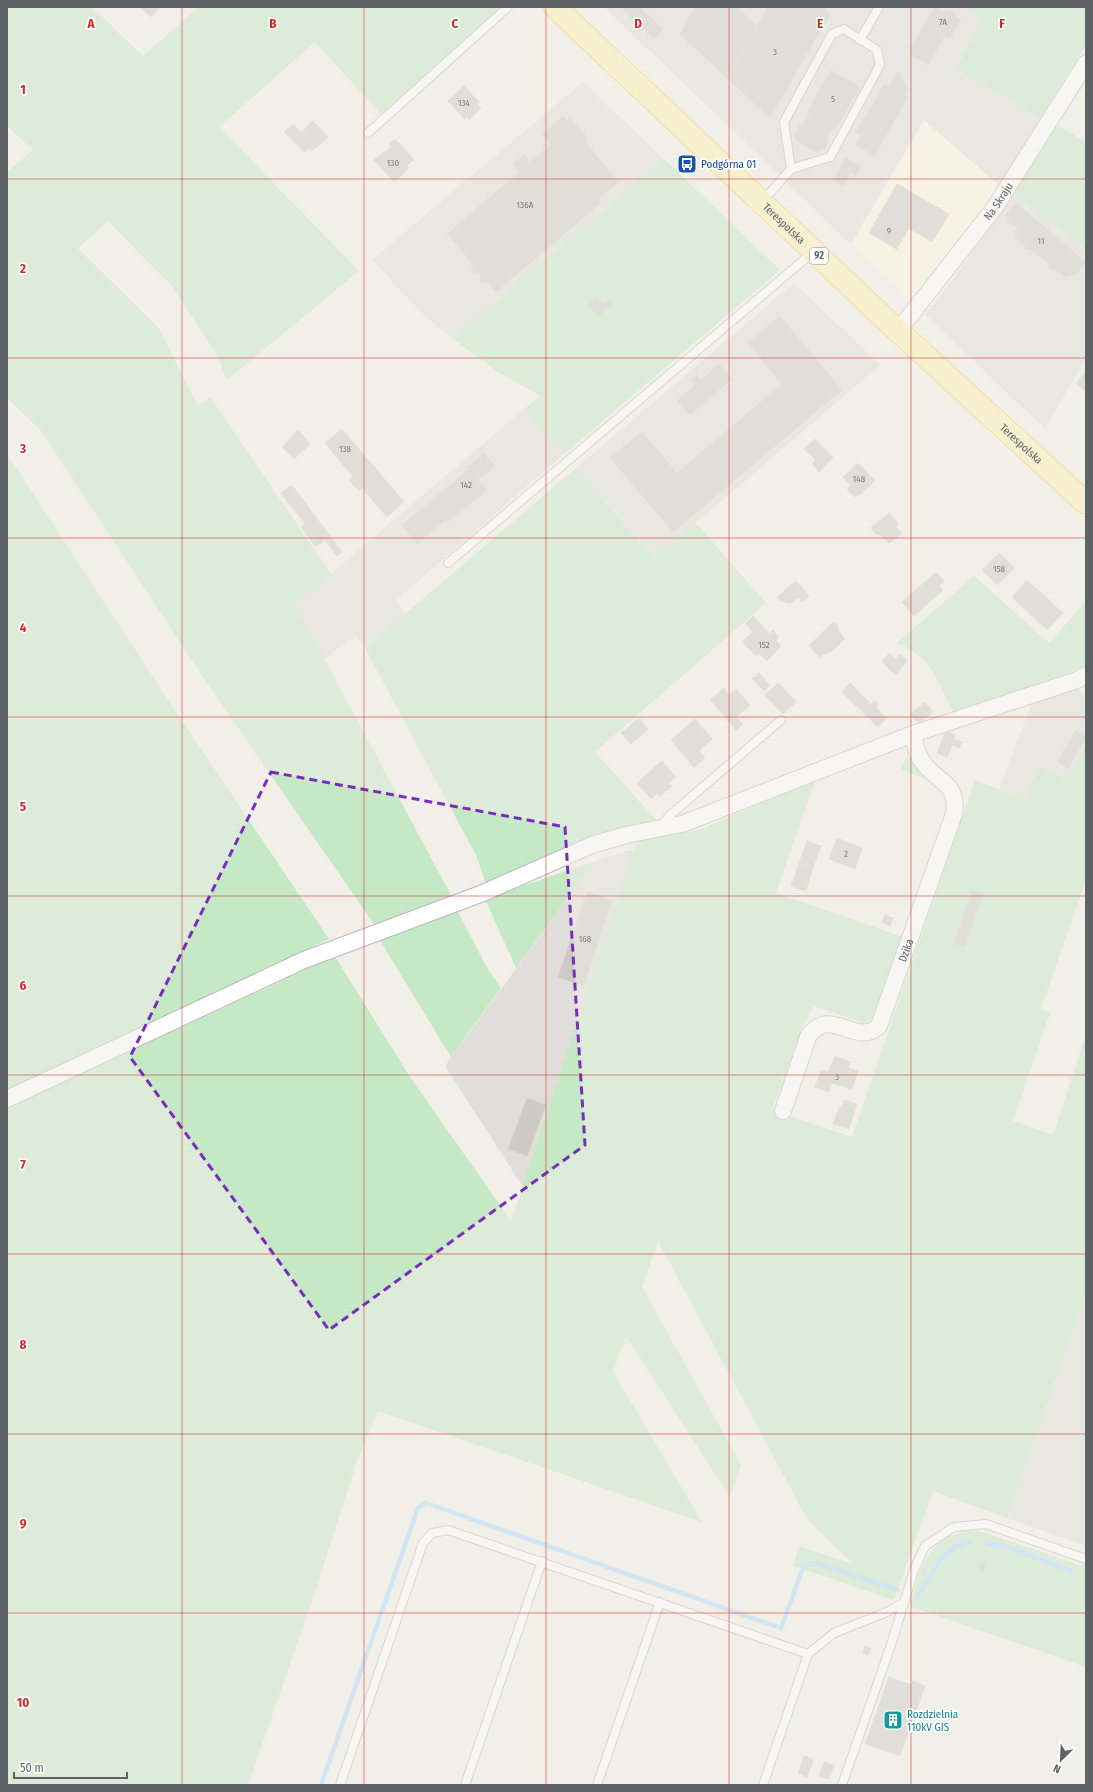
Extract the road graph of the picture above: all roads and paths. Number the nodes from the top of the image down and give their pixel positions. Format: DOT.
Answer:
graph roads {
  1 [pos="508,7"];
  2 [pos="555,7"];
  3 [pos="879,7"];
  4 [pos="860,40"];
  5 [pos="1086,63"];
  6 [pos="368,133"];
  7 [pos="791,169"];
  8 [pos="762,202"];
  9 [pos="814,251"];
  10 [pos="898,330"];
  11 [pos="1086,503"];
  12 [pos="448,563"];
  13 [pos="1086,675"];
  14 [pos="781,720"];
  15 [pos="913,734"];
  16 [pos="658,830"];
  17 [pos="7,1099"];
  18 [pos="783,1111"];
  19 [pos="1086,1559"];
  20 [pos="542,1561"];
  21 [pos="660,1602"];
  22 [pos="903,1604"];
  23 [pos="808,1654"];
  24 [pos="340,1785"];
  25 [pos="465,1785"];
  26 [pos="597,1785"];
  27 [pos="763,1785"];
  28 [pos="842,1785"];
  1 -- 6 [label="lane"];
  2 -- 8 [label="main road, Terespolska / 92"];
  3 -- 4 [label="lane"];
  4 -- 7 [label="lane"];
  4 -- 7 [label="lane"];
  5 -- 10 [label="street, Na Skraju"];
  7 -- 8 [label="lane"];
  8 -- 9 [label="main road, Terespolska / 92"];
  9 -- 10 [label="main road, Terespolska / 92"];
  9 -- 12 [label="lane"];
  10 -- 11 [label="main road, Terespolska / 92"];
  13 -- 15 [label="street"];
  14 -- 16 [label="lane"];
  15 -- 16 [label="street"];
  15 -- 18 [label="street, Dzika"];
  16 -- 17 [label="street"];
  19 -- 22 [label="lane"];
  20 -- 21 [label="lane"];
  20 -- 24 [label="lane"];
  20 -- 25 [label="lane"];
  21 -- 23 [label="lane"];
  21 -- 26 [label="lane"];
  22 -- 23 [label="lane"];
  22 -- 28 [label="lane"];
  23 -- 27 [label="lane"];
}
